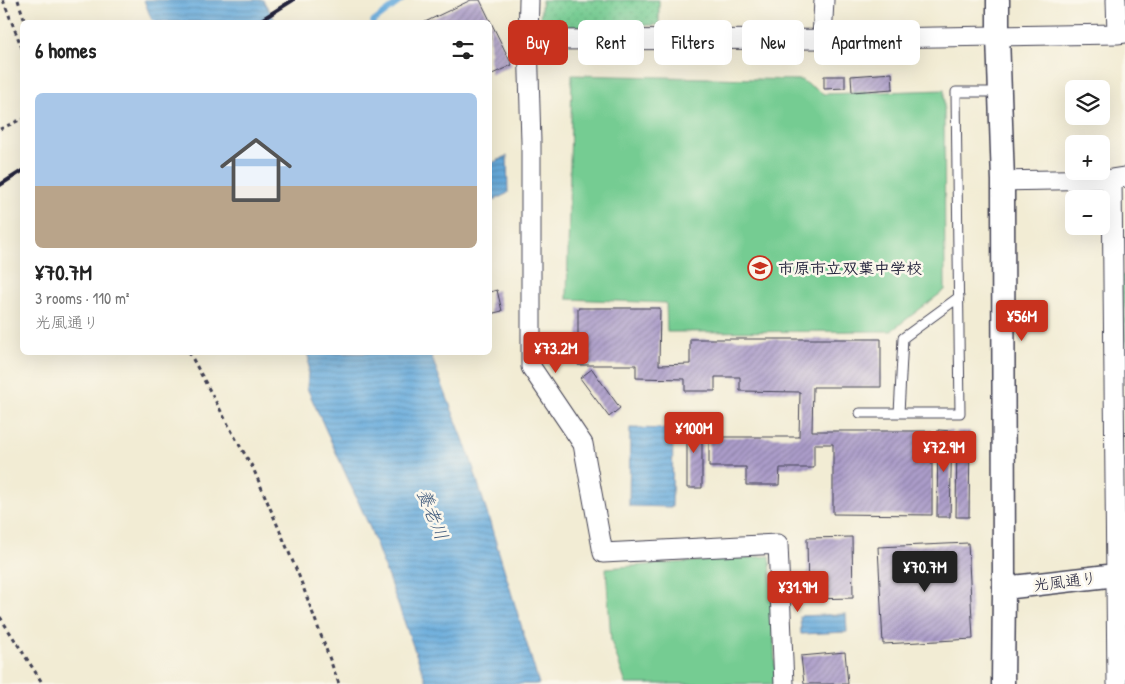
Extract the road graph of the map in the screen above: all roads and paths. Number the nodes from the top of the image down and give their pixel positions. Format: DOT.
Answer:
graph roads {
  1 [pos="4,0"];
  2 [pos="18,0"];
  3 [pos="529,0"];
  4 [pos="824,0"];
  5 [pos="998,0"];
  6 [pos="1116,0"];
  7 [pos="25,20"];
  8 [pos="528,20"];
  9 [pos="823,20"];
  10 [pos="1121,34"];
  11 [pos="998,36"];
  12 [pos="920,37"];
  13 [pos="814,39"];
  14 [pos="568,40"];
  15 [pos="20,43"];
  16 [pos="529,65"];
  17 [pos="1000,92"];
  18 [pos="20,120"];
  19 [pos="0,129"];
  20 [pos="1118,178"];
  21 [pos="1003,181"];
  22 [pos="1119,276"];
  23 [pos="959,297"];
  24 [pos="191,355"];
  25 [pos="1119,374"];
  26 [pos="860,413"];
  27 [pos="899,413"];
  28 [pos="1120,468"];
  29 [pos="1120,574"];
  30 [pos="1004,588"];
  31 [pos="0,617"];
  32 [pos="43,684"];
  33 [pos="339,684"];
  34 [pos="784,684"];
  35 [pos="1003,684"];
  36 [pos="1117,684"];
  1 -- 15 [label="path"];
  2 -- 7 [label="path"];
  3 -- 8 [label="street"];
  4 -- 9 [label="street"];
  5 -- 11 [label="street"];
  6 -- 10 [label="street"];
  10 -- 11 [label="street"];
  11 -- 12 [label="street"];
  11 -- 17 [label="street"];
  13 -- 14 [label="street"];
  16 -- 34 [label="street"];
  17 -- 21 [label="street"];
  17 -- 23 [label="lane"];
  18 -- 19 [label="path"];
  20 -- 21 [label="street"];
  20 -- 22 [label="street"];
  21 -- 30 [label="street"];
  22 -- 25 [label="street"];
  23 -- 27 [label="lane"];
  23 -- 27 [label="lane"];
  24 -- 33 [label="path"];
  25 -- 28 [label="street"];
  26 -- 27 [label="lane"];
  28 -- 29 [label="street"];
  29 -- 30 [label="street, 光風通り"];
  29 -- 36 [label="street"];
  30 -- 35 [label="street"];
  31 -- 32 [label="path"];
}
